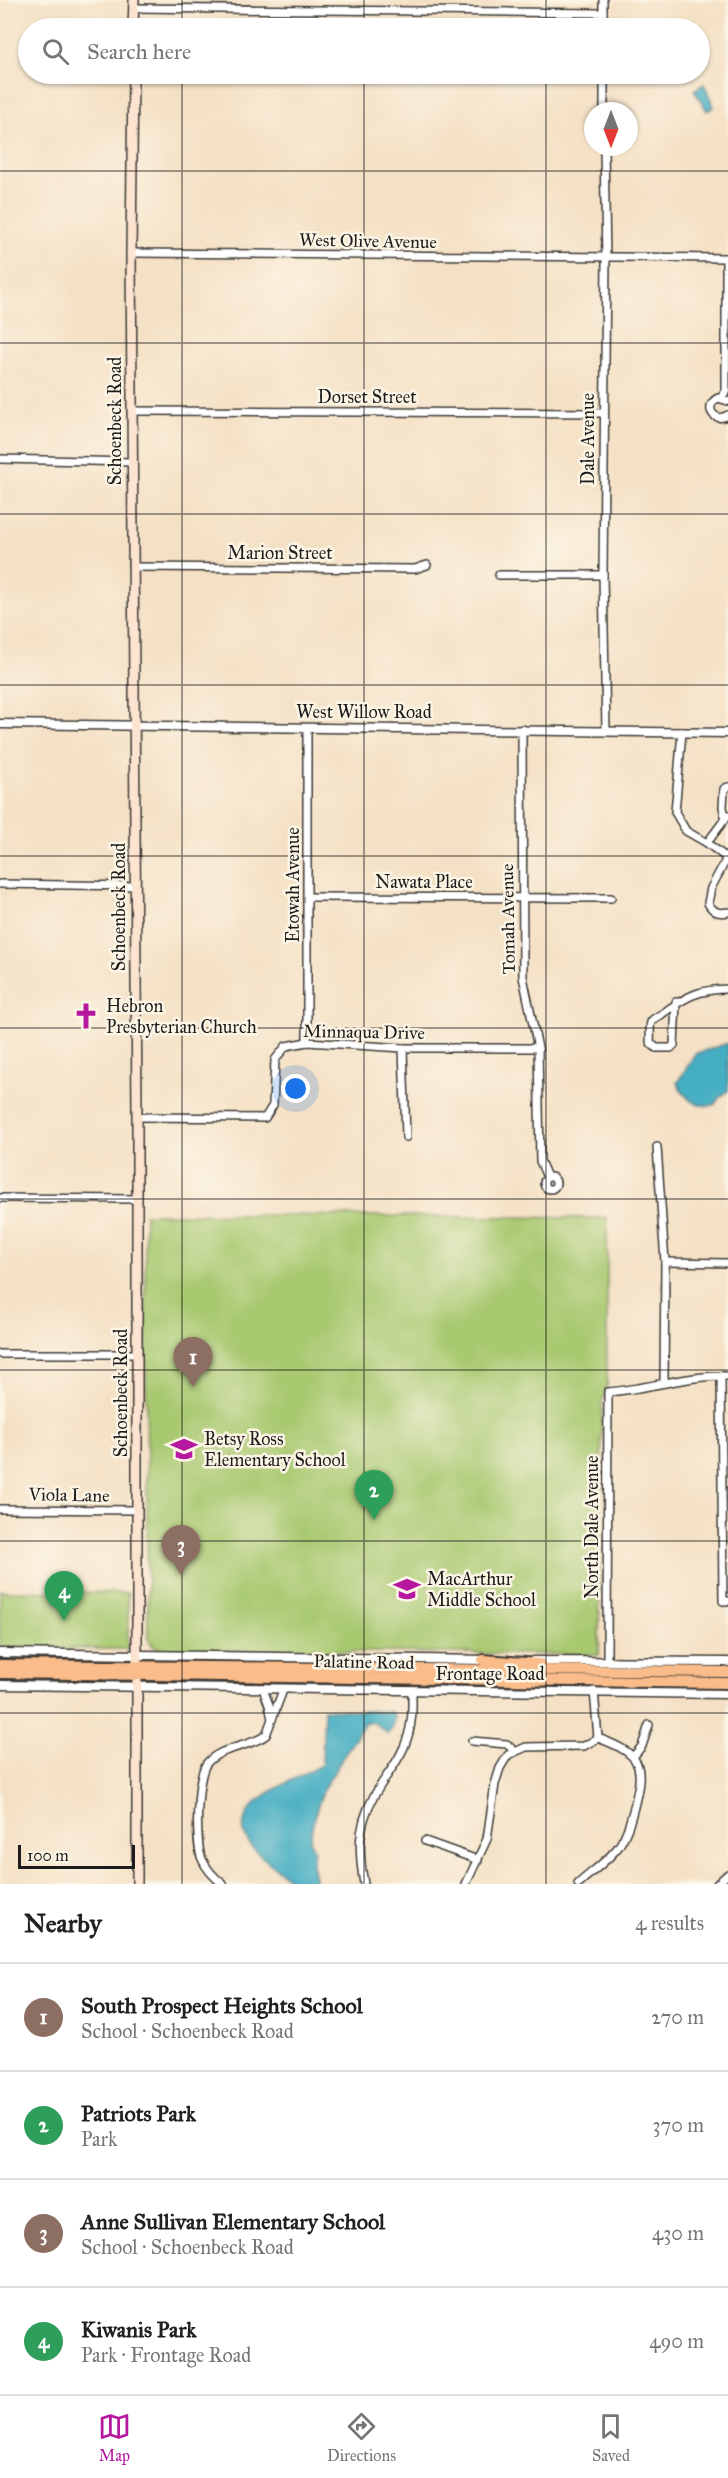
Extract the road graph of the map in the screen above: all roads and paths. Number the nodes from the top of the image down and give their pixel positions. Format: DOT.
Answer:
graph roads {
  1 [pos="603,0"];
  2 [pos="134,4"];
  3 [pos="603,13"];
  4 [pos="603,18"];
  5 [pos="133,84"];
  6 [pos="604,84"];
  7 [pos="604,102"];
  8 [pos="604,156"];
  9 [pos="131,253"];
  10 [pos="727,258"];
  11 [pos="606,259"];
  12 [pos="725,399"];
  13 [pos="132,411"];
  14 [pos="603,413"];
  15 [pos="728,415"];
  16 [pos="0,459"];
  17 [pos="132,462"];
  18 [pos="427,565"];
  19 [pos="133,567"];
  20 [pos="499,575"];
  21 [pos="603,575"];
  22 [pos="0,724"];
  23 [pos="134,726"];
  24 [pos="307,728"];
  25 [pos="522,729"];
  26 [pos="606,731"];
  27 [pos="682,732"];
  28 [pos="728,733"];
  29 [pos="728,787"];
  30 [pos="727,815"];
  31 [pos="707,843"];
  32 [pos="728,859"];
  33 [pos="0,884"];
  34 [pos="135,886"];
  35 [pos="308,897"];
  36 [pos="522,897"];
  37 [pos="611,898"];
  38 [pos="728,912"];
  39 [pos="728,989"];
  40 [pos="676,1002"];
  41 [pos="307,1042"];
  42 [pos="404,1048"];
  43 [pos="538,1048"];
  44 [pos="137,1117"];
  45 [pos="406,1137"];
  46 [pos="657,1147"];
  47 [pos="547,1177"];
  48 [pos="0,1198"];
  49 [pos="137,1199"];
  50 [pos="665,1262"];
  51 [pos="728,1263"];
  52 [pos="0,1353"];
  53 [pos="137,1354"];
  54 [pos="725,1376"];
  55 [pos="664,1383"];
  56 [pos="725,1487"];
  57 [pos="0,1509"];
  58 [pos="137,1510"];
  59 [pos="725,1601"];
  60 [pos="0,1653"];
  61 [pos="483,1660"];
  62 [pos="607,1661"];
  63 [pos="728,1662"];
  64 [pos="0,1665"];
  65 [pos="138,1671"];
  66 [pos="666,1671"];
  67 [pos="728,1672"];
  68 [pos="0,1674"];
  69 [pos="728,1683"];
  70 [pos="0,1685"];
  71 [pos="263,1689"];
  72 [pos="283,1690"];
  73 [pos="412,1690"];
  74 [pos="594,1691"];
  75 [pos="728,1694"];
  76 [pos="272,1722"];
  77 [pos="649,1725"];
  78 [pos="598,1738"];
  79 [pos="472,1741"];
  80 [pos="514,1751"];
  81 [pos="633,1757"];
  82 [pos="425,1841"];
  83 [pos="478,1860"];
  84 [pos="728,1874"];
  85 [pos="137,1884"];
  86 [pos="223,1884"];
  87 [pos="364,1884"];
  88 [pos="466,1884"];
  89 [pos="578,1884"];
  90 [pos="717,1884"];
  1 -- 3 [label="street"];
  2 -- 3 [label="street"];
  3 -- 4 [label="street"];
  5 -- 9 [label="main road, Schoenbeck Road"];
  6 -- 7 [label="street"];
  8 -- 11 [label="street, Dale Avenue"];
  9 -- 11 [label="street, West Olive Avenue"];
  9 -- 13 [label="main road, Schoenbeck Road"];
  10 -- 11 [label="street, West Olive Avenue"];
  10 -- 12 [label="street"];
  11 -- 14 [label="street, Dale Avenue"];
  12 -- 15 [label="street"];
  13 -- 14 [label="street, Dorset Street"];
  13 -- 17 [label="main road, Schoenbeck Road"];
  14 -- 21 [label="street, Dale Avenue"];
  16 -- 17 [label="street"];
  17 -- 19 [label="main road, Schoenbeck Road"];
  18 -- 19 [label="street, Marion Street"];
  19 -- 23 [label="main road, Schoenbeck Road"];
  20 -- 21 [label="street"];
  21 -- 26 [label="street, Dale Avenue"];
  22 -- 23 [label="street, West Willow Road"];
  23 -- 24 [label="street, West Willow Road"];
  23 -- 34 [label="main road, Schoenbeck Road"];
  24 -- 25 [label="street, West Willow Road"];
  24 -- 35 [label="street, Etowah Avenue"];
  25 -- 26 [label="street, West Willow Road"];
  25 -- 36 [label="street, Tomah Avenue"];
  26 -- 27 [label="street, West Willow Road"];
  27 -- 28 [label="street, West Willow Road"];
  27 -- 31 [label="street"];
  29 -- 30 [label="street"];
  30 -- 31 [label="street"];
  31 -- 32 [label="street"];
  32 -- 38 [label="street"];
  33 -- 34 [label="street"];
  34 -- 44 [label="main road, Schoenbeck Road"];
  35 -- 36 [label="street, Nawata Place"];
  35 -- 41 [label="street, Etowah Avenue"];
  36 -- 37 [label="street, Nawata Place"];
  36 -- 43 [label="street, Tomah Avenue"];
  39 -- 40 [label="street"];
  40 -- 40 [label="street"];
  41 -- 42 [label="street, Minnaqua Drive"];
  41 -- 44 [label="street, Minnaqua Drive"];
  42 -- 43 [label="street, Minnaqua Drive"];
  42 -- 45 [label="street"];
  43 -- 47 [label="street, Tomah Avenue"];
  44 -- 49 [label="main road, Schoenbeck Road"];
  46 -- 50 [label="street"];
  48 -- 49 [label="street"];
  49 -- 53 [label="main road, Schoenbeck Road"];
  50 -- 51 [label="street"];
  50 -- 55 [label="street"];
  52 -- 53 [label="street"];
  53 -- 58 [label="main road, Schoenbeck Road"];
  54 -- 55 [label="street"];
  54 -- 56 [label="street"];
  55 -- 62 [label="street, North Dale Avenue"];
  56 -- 59 [label="street"];
  57 -- 58 [label="street, Viola Lane"];
  58 -- 65 [label="main road, Schoenbeck Road"];
  60 -- 65 [label="street, Frontage Road"];
  61 -- 62 [label="street, Frontage Road"];
  61 -- 65 [label="street, Frontage Road"];
  61 -- 66 [label="highway"];
  62 -- 63 [label="street, Frontage Road"];
  64 -- 65 [label="highway, Palatine Road"];
  65 -- 66 [label="highway, Palatine Road"];
  65 -- 68 [label="highway, Palatine Road"];
  65 -- 69 [label="highway, Palatine Road"];
  65 -- 70 [label="street, Frontage Road"];
  65 -- 71 [label="street, Frontage Road"];
  65 -- 85 [label="main road, Schoenbeck Road"];
  66 -- 67 [label="highway, Palatine Road"];
  71 -- 72 [label="street, Frontage Road"];
  71 -- 76 [label="street"];
  72 -- 73 [label="street, Frontage Road"];
  72 -- 76 [label="street"];
  73 -- 74 [label="street, Frontage Road"];
  73 -- 87 [label="street"];
  74 -- 75 [label="street, Frontage Road"];
  74 -- 78 [label="street"];
  76 -- 86 [label="street"];
  77 -- 81 [label="street"];
  78 -- 80 [label="street"];
  78 -- 81 [label="street"];
  79 -- 80 [label="street"];
  80 -- 83 [label="street"];
  81 -- 89 [label="street"];
  82 -- 83 [label="street"];
  83 -- 88 [label="street"];
  84 -- 90 [label="street"];
}
